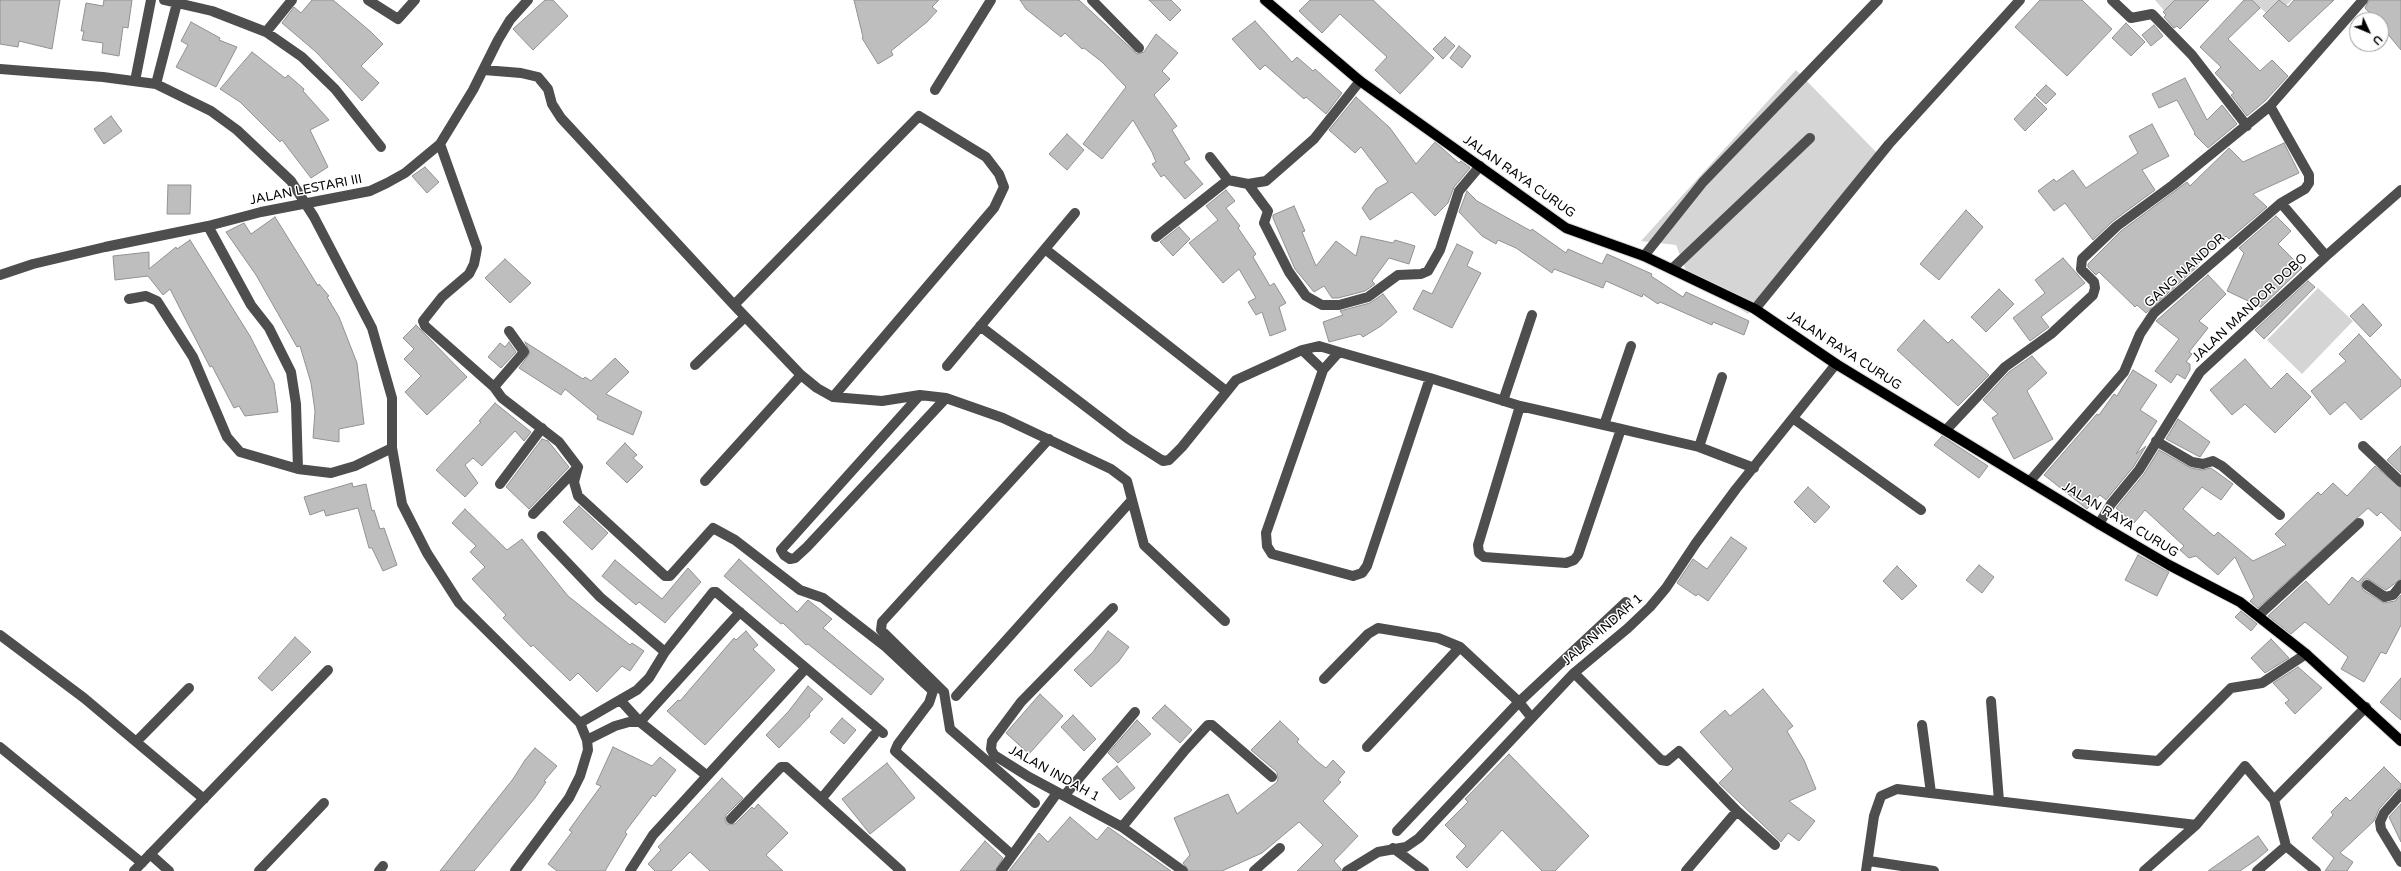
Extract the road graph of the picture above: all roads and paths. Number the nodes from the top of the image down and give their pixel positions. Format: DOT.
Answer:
graph roads {
  1 [pos="151,0"];
  2 [pos="164,0"];
  3 [pos="292,0"];
  4 [pos="368,0"];
  5 [pos="415,0"];
  6 [pos="528,0"];
  7 [pos="992,0"];
  8 [pos="1092,0"];
  9 [pos="1265,0"];
  10 [pos="1878,0"];
  11 [pos="2020,0"];
  12 [pos="2112,0"];
  13 [pos="2363,0"];
  14 [pos="177,3"];
  15 [pos="266,32"];
  16 [pos="1139,48"];
  17 [pos="0,69"];
  18 [pos="484,70"];
  19 [pos="1360,81"];
  20 [pos="135,82"];
  21 [pos="156,84"];
  22 [pos="935,90"];
  23 [pos="2270,106"];
  24 [pos="2247,126"];
  25 [pos="1810,138"];
  26 [pos="440,144"];
  27 [pos="381,147"];
  28 [pos="1210,157"];
  29 [pos="1480,166"];
  30 [pos="1228,180"];
  31 [pos="1248,184"];
  32 [pos="2401,190"];
  33 [pos="2281,203"];
  34 [pos="305,204"];
  35 [pos="1075,213"];
  36 [pos="208,226"];
  37 [pos="1156,237"];
  38 [pos="1045,249"];
  39 [pos="1644,256"];
  40 [pos="2326,256"];
  41 [pos="1672,269"];
  42 [pos="0,275"];
  43 [pos="129,299"];
  44 [pos="734,305"];
  45 [pos="1755,309"];
  46 [pos="1532,315"];
  47 [pos="745,316"];
  48 [pos="980,326"];
  49 [pos="509,330"];
  50 [pos="1631,346"];
  51 [pos="1302,350"];
  52 [pos="1339,352"];
  53 [pos="1836,364"];
  54 [pos="695,365"];
  55 [pos="947,366"];
  56 [pos="1323,370"];
  57 [pos="801,375"];
  58 [pos="1722,377"];
  59 [pos="1430,378"];
  60 [pos="494,387"];
  61 [pos="1226,391"];
  62 [pos="920,395"];
  63 [pos="833,397"];
  64 [pos="946,398"];
  65 [pos="1503,401"];
  66 [pos="1520,406"];
  67 [pos="1794,419"];
  68 [pos="1604,425"];
  69 [pos="542,428"];
  70 [pos="1621,429"];
  71 [pos="1946,430"];
  72 [pos="1049,439"];
  73 [pos="2156,440"];
  74 [pos="2363,446"];
  75 [pos="1699,447"];
  76 [pos="392,448"];
  77 [pos="578,467"];
  78 [pos="1754,468"];
  79 [pos="298,469"];
  80 [pos="705,481"];
  81 [pos="2030,482"];
  82 [pos="2401,482"];
  83 [pos="500,484"];
  84 [pos="1131,501"];
  85 [pos="1921,510"];
  86 [pos="533,514"];
  87 [pos="2280,515"];
  88 [pos="2359,523"];
  89 [pos="2099,524"];
  90 [pos="542,536"];
  91 [pos="2367,585"];
  92 [pos="2401,585"];
  93 [pos="1626,602"];
  94 [pos="1113,608"];
  95 [pos="740,612"];
  96 [pos="2258,615"];
  97 [pos="1225,621"];
  98 [pos="0,635"];
  99 [pos="1460,647"];
  100 [pos="665,652"];
  101 [pos="2306,654"];
  102 [pos="806,668"];
  103 [pos="328,670"];
  104 [pos="1574,673"];
  105 [pos="1324,679"];
  106 [pos="189,688"];
  107 [pos="956,696"];
  108 [pos="621,701"];
  109 [pos="1990,701"];
  110 [pos="1519,702"];
  111 [pos="2366,707"];
  112 [pos="1135,712"];
  113 [pos="1531,717"];
  114 [pos="640,722"];
  115 [pos="580,723"];
  116 [pos="1922,725"];
  117 [pos="2400,738"];
  118 [pos="587,740"];
  119 [pos="137,742"];
  120 [pos="0,747"];
  121 [pos="1368,747"];
  122 [pos="2077,754"];
  123 [pos="706,775"];
  124 [pos="1272,778"];
  125 [pos="1931,793"];
  126 [pos="2401,794"];
  127 [pos="1061,795"];
  128 [pos="822,798"];
  129 [pos="204,799"];
  130 [pos="2274,800"];
  131 [pos="1999,801"];
  132 [pos="324,803"];
  133 [pos="1035,803"];
  134 [pos="1737,811"];
  135 [pos="731,819"];
  136 [pos="2196,825"];
  137 [pos="1122,827"];
  138 [pos="1397,831"];
  139 [pos="1775,845"];
  140 [pos="2286,846"];
  141 [pos="1280,848"];
  142 [pos="1393,848"];
  143 [pos="150,854"];
  144 [pos="1012,855"];
  145 [pos="1869,861"];
  146 [pos="2401,862"];
  147 [pos="142,863"];
  148 [pos="135,871"];
  149 [pos="169,871"];
  150 [pos="259,871"];
  151 [pos="515,871"];
  152 [pos="630,871"];
  153 [pos="901,871"];
  154 [pos="1001,871"];
  155 [pos="1183,871"];
  156 [pos="1254,871"];
  157 [pos="1348,871"];
  158 [pos="1424,871"];
  159 [pos="1686,871"];
  160 [pos="1866,871"];
  161 [pos="1934,871"];
  162 [pos="2144,871"];
  163 [pos="2258,871"];
  164 [pos="2316,871"];
  1 -- 20 [label="street"];
  2 -- 14 [label="street"];
  3 -- 15 [label="street"];
  4 -- 5 [label="street"];
  6 -- 18 [label="street, JALAN LESTARI III"];
  7 -- 22 [label="street"];
  8 -- 16 [label="street"];
  9 -- 19 [label="main road, JALAN RAYA CURUG"];
  10 -- 39 [label="street"];
  11 -- 45 [label="street"];
  12 -- 24 [label="street"];
  13 -- 23 [label="street"];
  14 -- 15 [label="street"];
  14 -- 21 [label="street"];
  15 -- 27 [label="street"];
  17 -- 20 [label="street"];
  18 -- 26 [label="street, JALAN LESTARI III"];
  18 -- 44 [label="street"];
  19 -- 29 [label="main road, JALAN RAYA CURUG"];
  19 -- 31 [label="street"];
  20 -- 21 [label="street"];
  21 -- 34 [label="street"];
  23 -- 24 [label="street"];
  23 -- 33 [label="street, GANG NANDOR"];
  24 -- 71 [label="street"];
  25 -- 41 [label="street"];
  26 -- 34 [label="street, JALAN LESTARI III"];
  26 -- 60 [label="street"];
  28 -- 30 [label="street"];
  29 -- 31 [label="street"];
  29 -- 39 [label="main road, JALAN RAYA CURUG"];
  30 -- 31 [label="street"];
  30 -- 37 [label="street"];
  32 -- 40 [label="street, JALAN MANDOR DOBO"];
  33 -- 40 [label="street"];
  33 -- 81 [label="street, GANG NANDOR"];
  34 -- 36 [label="street, JALAN LESTARI III"];
  34 -- 76 [label="street"];
  35 -- 38 [label="street"];
  36 -- 42 [label="street, JALAN LESTARI III"];
  36 -- 79 [label="street"];
  38 -- 48 [label="street"];
  38 -- 61 [label="street"];
  39 -- 41 [label="main road, JALAN RAYA CURUG"];
  40 -- 73 [label="street, JALAN MANDOR DOBO"];
  41 -- 45 [label="main road, JALAN RAYA CURUG"];
  43 -- 79 [label="street"];
  44 -- 47 [label="street"];
  44 -- 63 [label="street"];
  45 -- 53 [label="main road, JALAN RAYA CURUG"];
  46 -- 65 [label="street"];
  47 -- 54 [label="street"];
  47 -- 57 [label="street"];
  48 -- 55 [label="street"];
  48 -- 61 [label="street"];
  49 -- 60 [label="street"];
  50 -- 68 [label="street"];
  51 -- 52 [label="street"];
  51 -- 56 [label="street"];
  51 -- 61 [label="street"];
  52 -- 56 [label="street"];
  52 -- 59 [label="street"];
  53 -- 67 [label="street, JALAN INDAH 1"];
  53 -- 71 [label="main road, JALAN RAYA CURUG"];
  56 -- 59 [label="street"];
  57 -- 63 [label="street"];
  57 -- 80 [label="street"];
  58 -- 75 [label="street"];
  59 -- 65 [label="street"];
  60 -- 69 [label="street"];
  62 -- 63 [label="street"];
  62 -- 64 [label="street"];
  62 -- 64 [label="street"];
  64 -- 72 [label="street"];
  65 -- 66 [label="street"];
  66 -- 68 [label="street"];
  66 -- 70 [label="street"];
  67 -- 78 [label="street, JALAN INDAH 1"];
  67 -- 85 [label="street"];
  68 -- 70 [label="street"];
  69 -- 77 [label="street"];
  69 -- 83 [label="street"];
  70 -- 75 [label="street"];
  71 -- 81 [label="main road, JALAN RAYA CURUG"];
  72 -- 84 [label="street"];
  72 -- 133 [label="street"];
  73 -- 87 [label="street"];
  73 -- 89 [label="street, JALAN MANDOR DOBO"];
  74 -- 82 [label="street"];
  75 -- 78 [label="street"];
  76 -- 79 [label="street"];
  76 -- 115 [label="street"];
  77 -- 86 [label="street"];
  77 -- 144 [label="street"];
  78 -- 104 [label="street, JALAN INDAH 1"];
  81 -- 89 [label="main road, JALAN RAYA CURUG"];
  84 -- 97 [label="street"];
  84 -- 107 [label="street"];
  88 -- 96 [label="street"];
  89 -- 96 [label="main road, JALAN RAYA CURUG"];
  90 -- 100 [label="street"];
  91 -- 92 [label="street"];
  93 -- 110 [label="street"];
  94 -- 127 [label="street, JALAN INDAH 1"];
  95 -- 100 [label="street"];
  95 -- 102 [label="street"];
  95 -- 114 [label="street"];
  96 -- 101 [label="main road, JALAN RAYA CURUG"];
  98 -- 119 [label="street"];
  99 -- 105 [label="street"];
  99 -- 110 [label="street"];
  99 -- 121 [label="street"];
  100 -- 108 [label="street"];
  101 -- 111 [label="main road, JALAN RAYA CURUG"];
  101 -- 122 [label="street"];
  102 -- 123 [label="street"];
  102 -- 128 [label="street"];
  103 -- 129 [label="street"];
  104 -- 113 [label="street, JALAN INDAH 1"];
  104 -- 134 [label="street"];
  106 -- 119 [label="street"];
  108 -- 114 [label="street"];
  108 -- 115 [label="street"];
  109 -- 131 [label="street"];
  110 -- 113 [label="street"];
  110 -- 138 [label="street"];
  111 -- 117 [label="main road, JALAN RAYA CURUG"];
  111 -- 130 [label="street"];
  112 -- 127 [label="street"];
  113 -- 142 [label="street, JALAN INDAH 1"];
  114 -- 118 [label="street"];
  114 -- 123 [label="street"];
  115 -- 118 [label="street"];
  116 -- 125 [label="street"];
  118 -- 151 [label="street"];
  119 -- 129 [label="street"];
  120 -- 147 [label="street"];
  123 -- 152 [label="street"];
  124 -- 137 [label="street"];
  125 -- 131 [label="street"];
  125 -- 145 [label="street"];
  126 -- 146 [label="street"];
  127 -- 137 [label="street, JALAN INDAH 1"];
  127 -- 144 [label="street"];
  128 -- 135 [label="street"];
  128 -- 153 [label="street"];
  129 -- 143 [label="street"];
  130 -- 136 [label="street"];
  130 -- 140 [label="street"];
  131 -- 136 [label="street"];
  132 -- 150 [label="street"];
  134 -- 139 [label="street"];
  134 -- 159 [label="street"];
  136 -- 162 [label="street"];
  137 -- 155 [label="street, JALAN INDAH 1"];
  140 -- 163 [label="street"];
  140 -- 164 [label="street"];
  141 -- 156 [label="street"];
  142 -- 157 [label="street, JALAN INDAH 1"];
  142 -- 158 [label="street"];
  143 -- 147 [label="street"];
  143 -- 149 [label="street"];
  144 -- 154 [label="street"];
  145 -- 160 [label="street"];
  145 -- 161 [label="street"];
  147 -- 148 [label="street"];
}
